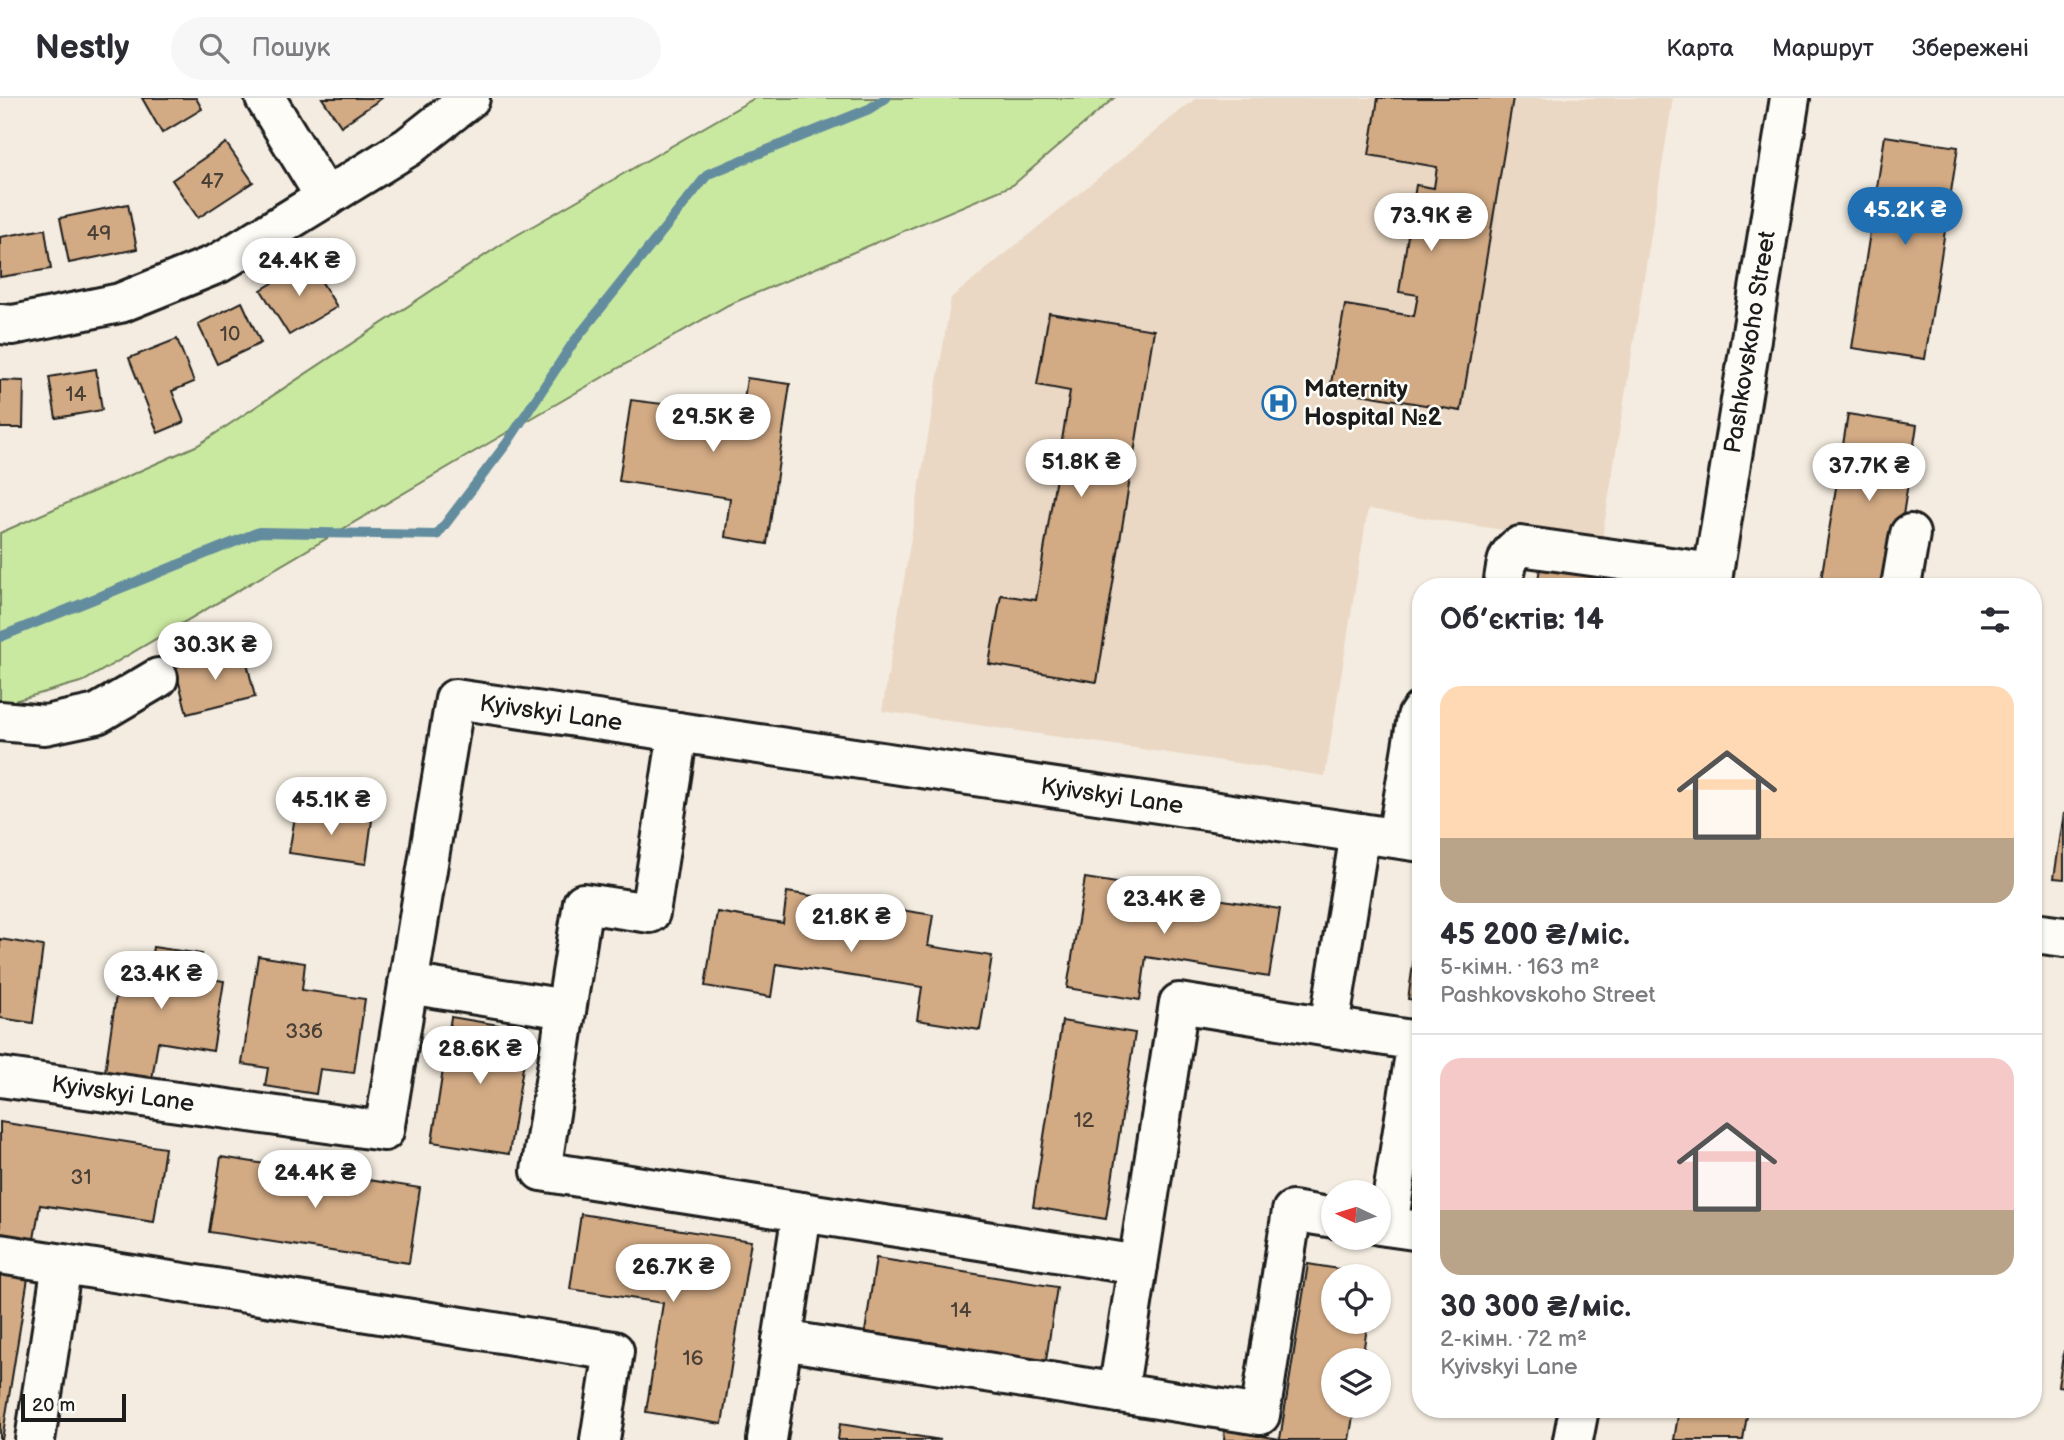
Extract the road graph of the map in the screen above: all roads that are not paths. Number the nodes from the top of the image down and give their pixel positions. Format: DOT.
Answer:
graph roads {
  1 [pos="265,98"];
  2 [pos="470,98"];
  3 [pos="1790,98"];
  4 [pos="326,198"];
  5 [pos="0,324"];
  6 [pos="1910,534"];
  7 [pos="1505,578"];
  8 [pos="1701,578"];
  9 [pos="1712,578"];
  10 [pos="1902,578"];
  11 [pos="158,678"];
  12 [pos="0,721"];
  13 [pos="678,732"];
  14 [pos="1412,794"];
  15 [pos="1360,833"];
  16 [pos="1409,840"];
  17 [pos="2042,934"];
  18 [pos="2064,937"];
  19 [pos="408,984"];
  20 [pos="566,1009"];
  21 [pos="1329,1027"];
  22 [pos="1412,1040"];
  23 [pos="0,1077"];
  24 [pos="1412,1085"];
  25 [pos="802,1212"];
  26 [pos="1321,1215"];
  27 [pos="1396,1227"];
  28 [pos="0,1254"];
  29 [pos="62,1264"];
  30 [pos="1138,1265"];
  31 [pos="782,1340"];
  32 [pos="1118,1393"];
  33 [pos="1577,1418"];
  34 [pos="35,1440"];
  35 [pos="600,1440"];
  36 [pos="766,1440"];
  37 [pos="1573,1440"];
  1 -- 4 [label="street"];
  2 -- 4 [label="street"];
  3 -- 9 [label="street, Pashkovskoho Street"];
  4 -- 5 [label="street"];
  6 -- 10 [label="street"];
  7 -- 8 [label="street"];
  11 -- 12 [label="street"];
  13 -- 15 [label="street, Kyivskyi Lane"];
  13 -- 19 [label="street, Kyivskyi Lane"];
  13 -- 20 [label="street"];
  14 -- 16 [label="street"];
  15 -- 16 [label="street, Kyivskyi Lane"];
  15 -- 21 [label="street"];
  17 -- 18 [label="street"];
  19 -- 20 [label="street"];
  19 -- 23 [label="street, Kyivskyi Lane"];
  20 -- 25 [label="street"];
  21 -- 22 [label="street"];
  21 -- 30 [label="street"];
  24 -- 27 [label="street"];
  25 -- 30 [label="street"];
  25 -- 31 [label="street"];
  26 -- 32 [label="street"];
  28 -- 29 [label="street"];
  29 -- 34 [label="street"];
  29 -- 35 [label="street"];
  30 -- 32 [label="street"];
  31 -- 32 [label="street"];
  31 -- 36 [label="street"];
  33 -- 37 [label="street"];
}
